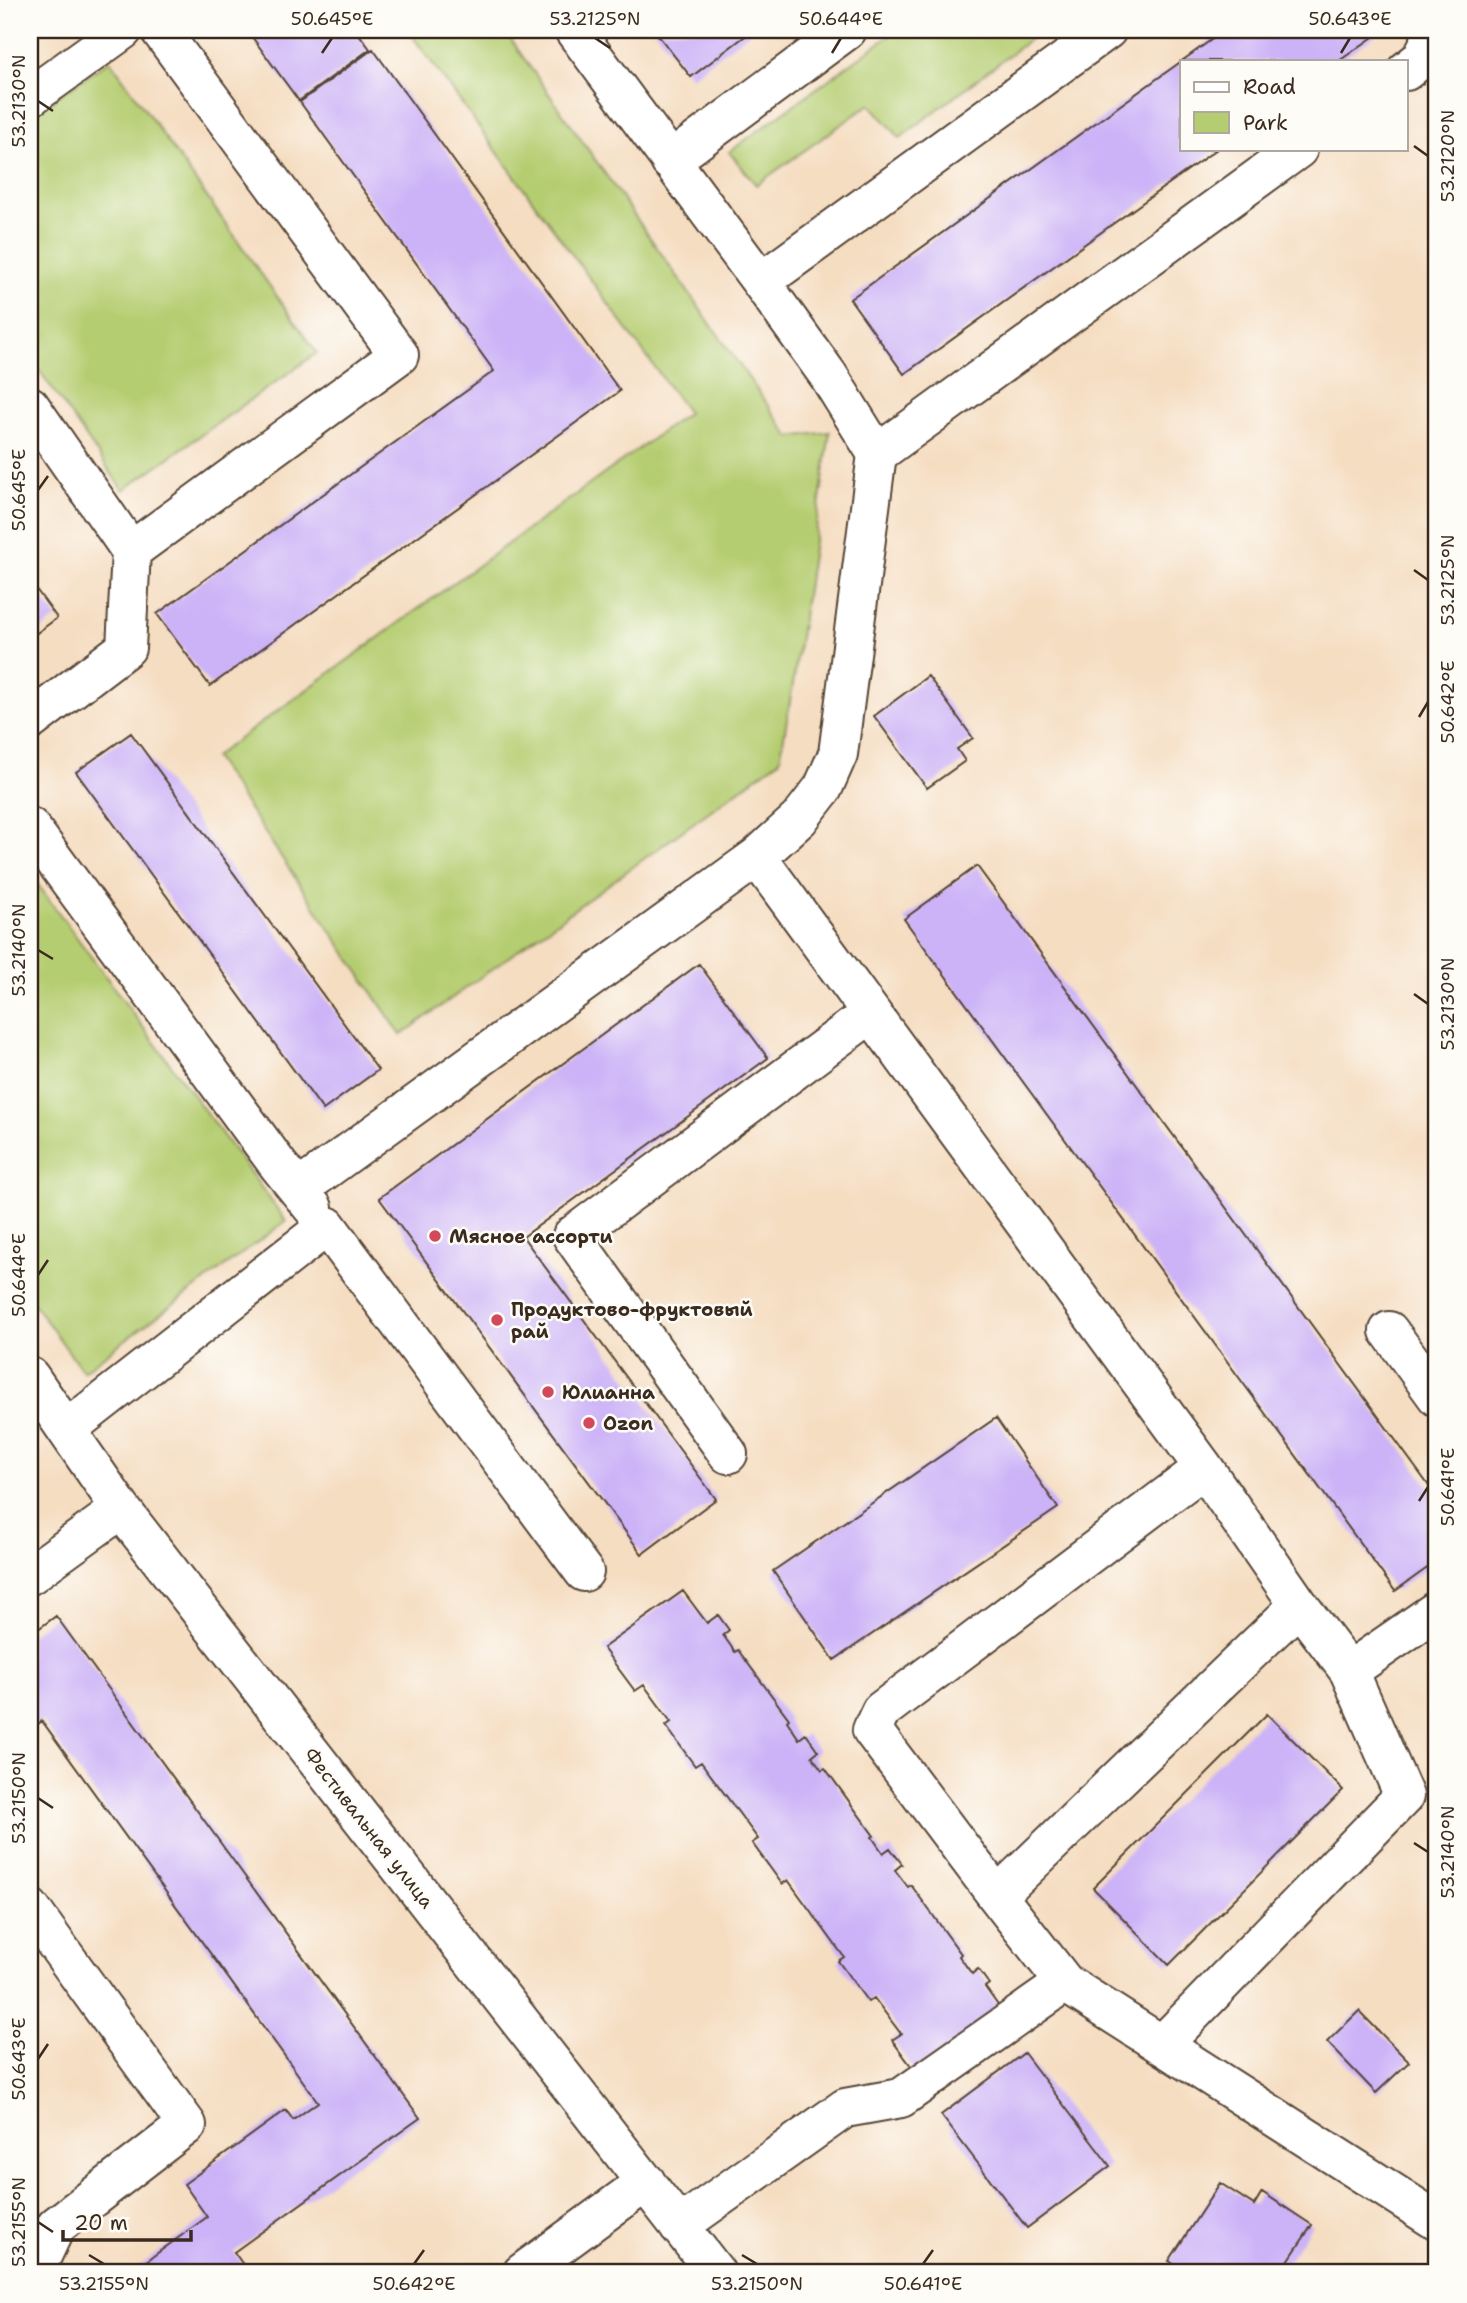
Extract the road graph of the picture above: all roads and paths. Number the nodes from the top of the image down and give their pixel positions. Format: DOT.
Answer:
graph roads {
  1 [pos="123,30"];
  2 [pos="160,30"];
  3 [pos="574,30"];
  4 [pos="847,30"];
  5 [pos="1107,30"];
  6 [pos="30,97"];
  7 [pos="1297,150"];
  8 [pos="670,161"];
  9 [pos="761,282"];
  10 [pos="30,406"];
  11 [pos="877,454"];
  12 [pos="131,551"];
  13 [pos="30,721"];
  14 [pos="30,827"];
  15 [pos="757,857"];
  16 [pos="870,1014"];
  17 [pos="299,1189"];
  18 [pos="327,1226"];
  19 [pos="1389,1331"];
  20 [pos="30,1377"];
  21 [pos="1437,1397"];
  22 [pos="67,1429"];
  23 [pos="728,1454"];
  24 [pos="1204,1468"];
  25 [pos="121,1509"];
  26 [pos="584,1572"];
  27 [pos="30,1575"];
  28 [pos="1299,1605"];
  29 [pos="1437,1610"];
  30 [pos="1349,1671"];
  31 [pos="997,1896"];
  32 [pos="30,1908"];
  33 [pos="1065,1983"];
  34 [pos="1162,2045"];
  35 [pos="646,2182"];
  36 [pos="1437,2221"];
  37 [pos="679,2226"];
  38 [pos="34,2273"];
  39 [pos="522,2273"];
  40 [pos="716,2273"];
  1 -- 6 [label="street"];
  2 -- 12 [label="street"];
  3 -- 8 [label="street"];
  4 -- 8 [label="street"];
  5 -- 9 [label="street"];
  7 -- 11 [label="street"];
  8 -- 9 [label="street"];
  9 -- 11 [label="street"];
  10 -- 12 [label="street"];
  11 -- 15 [label="street"];
  12 -- 13 [label="street"];
  14 -- 17 [label="street"];
  15 -- 16 [label="street"];
  15 -- 17 [label="street"];
  16 -- 23 [label="street"];
  16 -- 24 [label="street"];
  17 -- 18 [label="street"];
  18 -- 22 [label="street"];
  18 -- 26 [label="street"];
  19 -- 21 [label="street"];
  20 -- 22 [label="street, Фестивальная улица"];
  22 -- 25 [label="street, Фестивальная улица"];
  24 -- 28 [label="street"];
  24 -- 31 [label="street"];
  25 -- 27 [label="street"];
  25 -- 35 [label="street, Фестивальная улица"];
  28 -- 30 [label="street"];
  28 -- 31 [label="street"];
  29 -- 30 [label="street"];
  30 -- 34 [label="street"];
  31 -- 33 [label="street"];
  32 -- 38 [label="street"];
  33 -- 34 [label="street"];
  33 -- 37 [label="street"];
  34 -- 36 [label="street"];
  35 -- 37 [label="street, Фестивальная улица"];
  35 -- 39 [label="street"];
  37 -- 40 [label="street, Фестивальная улица"];
}
